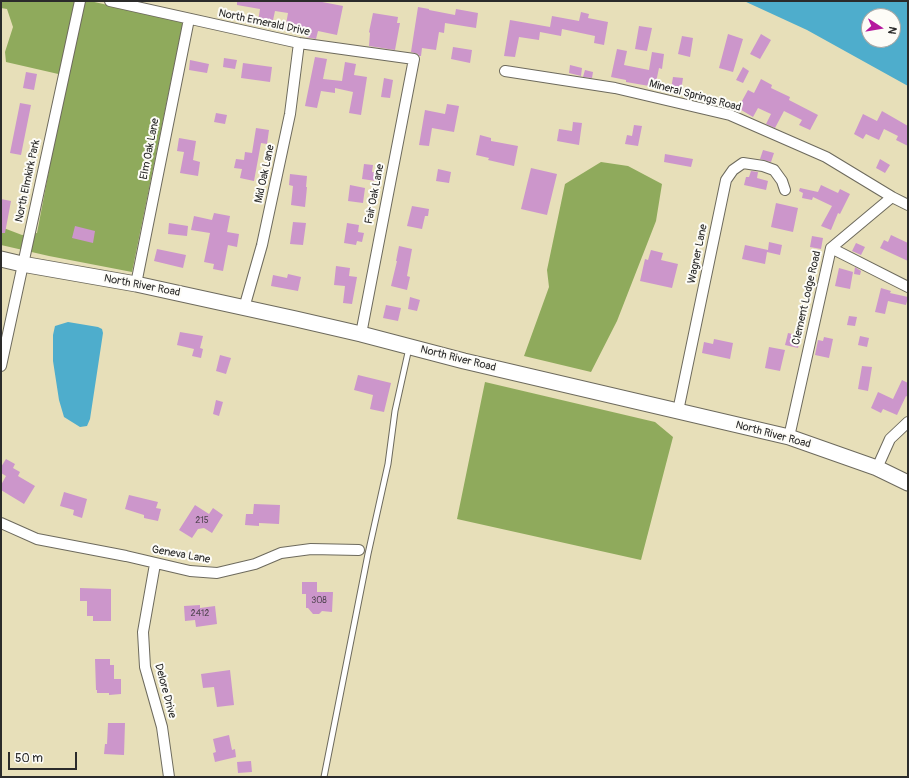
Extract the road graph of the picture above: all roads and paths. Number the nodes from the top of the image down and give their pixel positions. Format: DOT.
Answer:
graph roads {
  1 [pos="80,1"];
  2 [pos="110,1"];
  3 [pos="189,19"];
  4 [pos="300,44"];
  5 [pos="414,59"];
  6 [pos="505,71"];
  7 [pos="785,190"];
  8 [pos="892,197"];
  9 [pos="908,205"];
  10 [pos="831,248"];
  11 [pos="1,259"];
  12 [pos="22,264"];
  13 [pos="136,284"];
  14 [pos="908,287"];
  15 [pos="244,308"];
  16 [pos="361,334"];
  17 [pos="409,347"];
  18 [pos="1,366"];
  19 [pos="678,411"];
  20 [pos="908,422"];
  21 [pos="789,437"];
  22 [pos="877,468"];
  23 [pos="908,483"];
  24 [pos="1,523"];
  25 [pos="359,550"];
  26 [pos="155,564"];
  27 [pos="169,777"];
  28 [pos="324,777"];
  1 -- 12 [label="street, North Elmkirk Park"];
  2 -- 3 [label="street, North Emerald Drive"];
  3 -- 4 [label="street, North Emerald Drive"];
  3 -- 13 [label="street, Elm Oak Lane"];
  4 -- 5 [label="street, North Emerald Drive"];
  4 -- 15 [label="street, Mid Oak Lane"];
  5 -- 16 [label="street, Fair Oak Lane"];
  6 -- 8 [label="street, Mineral Springs Road"];
  7 -- 19 [label="street, Wagner Lane"];
  8 -- 9 [label="street, Mineral Springs Road"];
  8 -- 10 [label="street"];
  10 -- 14 [label="street, Clement Lodge Road"];
  10 -- 21 [label="street, Clement Lodge Road"];
  11 -- 12 [label="street, North River Road"];
  12 -- 13 [label="street, North River Road"];
  12 -- 18 [label="street, North Elmkirk Park"];
  13 -- 15 [label="street, North River Road"];
  15 -- 16 [label="street, North River Road"];
  16 -- 17 [label="street, North River Road"];
  17 -- 19 [label="street, North River Road"];
  17 -- 28 [label="lane"];
  19 -- 21 [label="street, North River Road"];
  20 -- 22 [label="street"];
  21 -- 22 [label="street, North River Road"];
  22 -- 23 [label="street, North River Road"];
  24 -- 26 [label="street, Geneva Lane"];
  25 -- 26 [label="street, Geneva Lane"];
  26 -- 27 [label="street, Delore Drive"];
}
